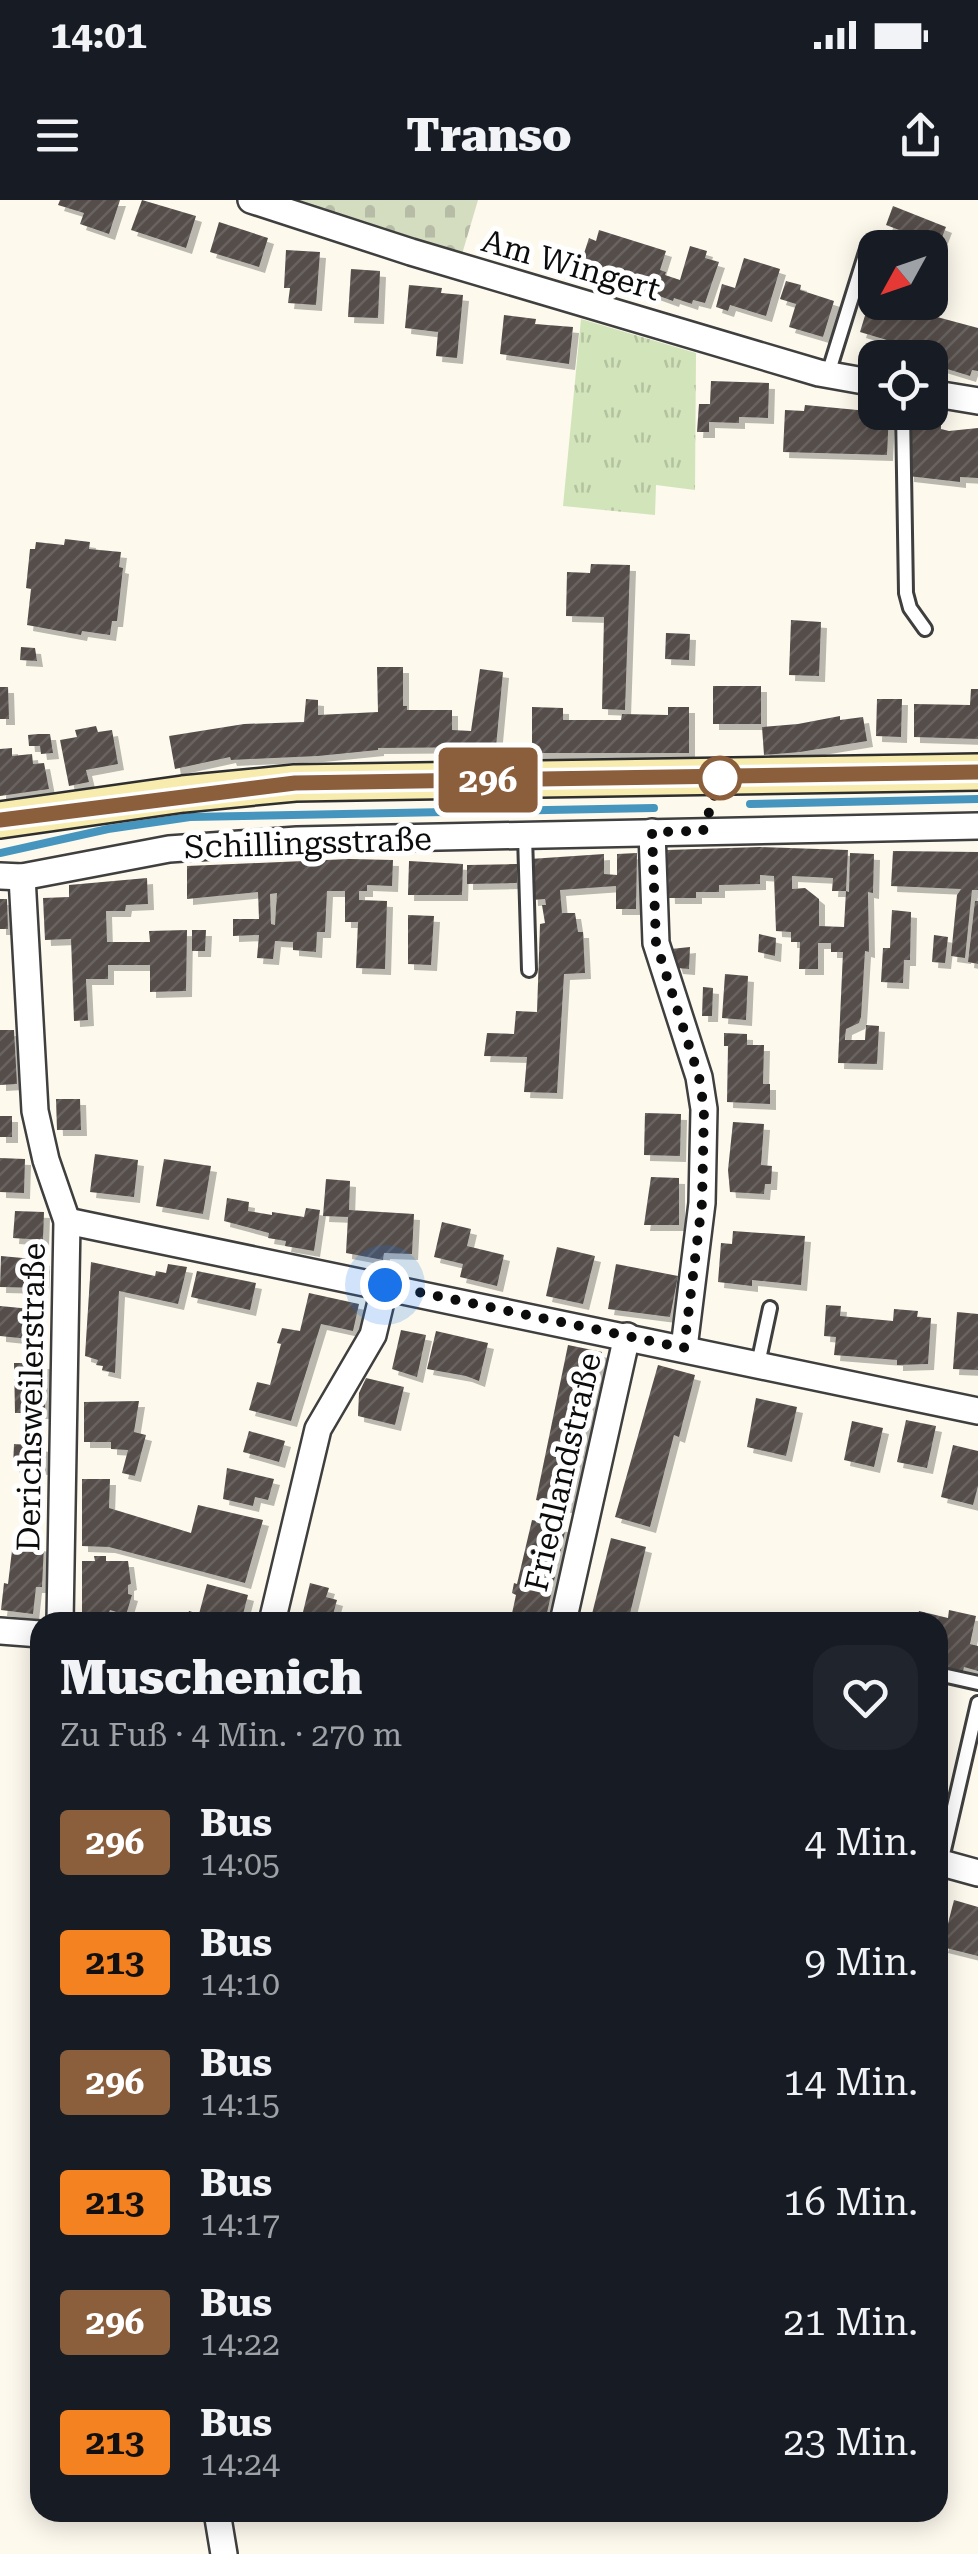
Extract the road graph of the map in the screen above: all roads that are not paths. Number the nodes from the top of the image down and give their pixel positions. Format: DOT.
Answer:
graph roads {
  1 [pos="251,200"];
  2 [pos="858,278"];
  3 [pos="828,374"];
  4 [pos="858,380"];
  5 [pos="948,395"];
  6 [pos="978,401"];
  7 [pos="903,430"];
  8 [pos="925,629"];
  9 [pos="978,772"];
  10 [pos="0,820"];
  11 [pos="978,826"];
  12 [pos="652,832"];
  13 [pos="525,836"];
  14 [pos="11,876"];
  15 [pos="529,970"];
  16 [pos="66,1221"];
  17 [pos="385,1285"];
  18 [pos="770,1308"];
  19 [pos="627,1336"];
  20 [pos="684,1348"];
  21 [pos="758,1364"];
  22 [pos="978,1411"];
  23 [pos="60,1612"];
  24 [pos="274,1612"];
  25 [pos="565,1612"];
  26 [pos="0,1631"];
  27 [pos="30,1633"];
  28 [pos="948,1676"];
  29 [pos="978,1683"];
  30 [pos="978,1703"];
  31 [pos="948,1826"];
  32 [pos="948,1865"];
  33 [pos="978,1873"];
  34 [pos="219,2522"];
  35 [pos="224,2554"];
  1 -- 3 [label="street, Am Wingert"];
  2 -- 3 [label="lane"];
  3 -- 4 [label="street, Am Wingert"];
  5 -- 6 [label="street"];
  7 -- 8 [label="lane"];
  9 -- 10 [label="main road, Schillingsstraße"];
  11 -- 12 [label="street, Schillingsstraße"];
  12 -- 13 [label="street, Schillingsstraße"];
  12 -- 20 [label="street"];
  13 -- 14 [label="street, Schillingsstraße"];
  13 -- 15 [label="lane"];
  14 -- 16 [label="street, Derichsweilerstraße"];
  16 -- 17 [label="street"];
  16 -- 23 [label="street, Derichsweilerstraße"];
  17 -- 19 [label="street"];
  17 -- 24 [label="street"];
  18 -- 21 [label="lane"];
  19 -- 20 [label="street"];
  19 -- 25 [label="street, Friedlandstraße"];
  20 -- 21 [label="street"];
  21 -- 22 [label="street"];
  26 -- 27 [label="street"];
  28 -- 29 [label="lane"];
  30 -- 31 [label="lane"];
  32 -- 33 [label="street"];
  34 -- 35 [label="street"];
}
